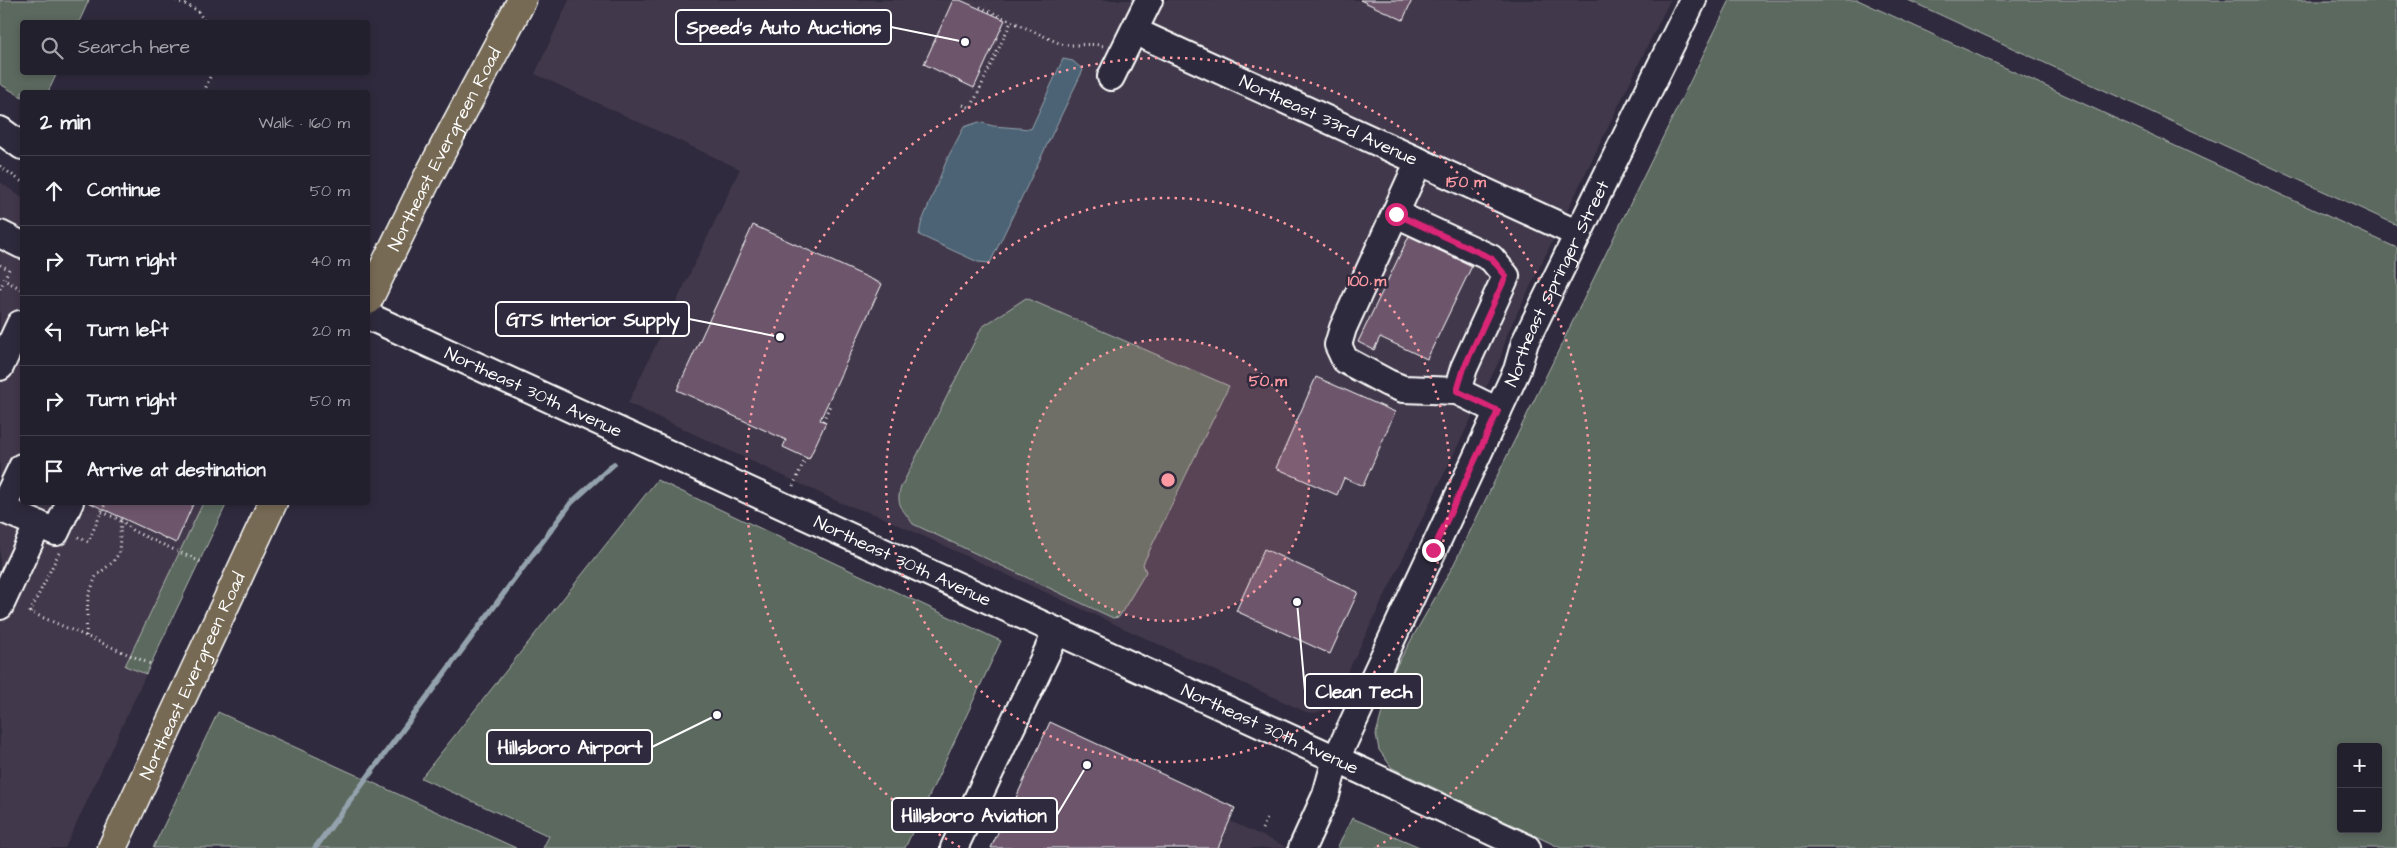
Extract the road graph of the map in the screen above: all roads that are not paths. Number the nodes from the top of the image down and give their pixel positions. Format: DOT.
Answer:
graph roads {
  1 [pos="522,0"];
  2 [pos="1149,0"];
  3 [pos="1693,0"];
  4 [pos="1134,31"];
  5 [pos="1111,77"];
  6 [pos="0,130"];
  7 [pos="20,145"];
  8 [pos="1419,161"];
  9 [pos="1396,214"];
  10 [pos="0,234"];
  11 [pos="1578,234"];
  12 [pos="20,244"];
  13 [pos="370,296"];
  14 [pos="370,317"];
  15 [pos="20,324"];
  16 [pos="0,367"];
  17 [pos="1457,391"];
  18 [pos="1498,411"];
  19 [pos="20,471"];
  20 [pos="69,505"];
  21 [pos="272,505"];
  22 [pos="1,508"];
  23 [pos="38,524"];
  24 [pos="0,606"];
  25 [pos="1057,631"];
  26 [pos="1336,759"];
  27 [pos="112,848"];
  28 [pos="954,848"];
  29 [pos="1302,848"];
  30 [pos="1527,848"];
  1 -- 13 [label="main road, Northeast Evergreen Road"];
  2 -- 4 [label="street"];
  3 -- 11 [label="street, Northeast Springer Street"];
  4 -- 5 [label="street"];
  4 -- 8 [label="street, Northeast 33rd Avenue"];
  6 -- 7 [label="street"];
  8 -- 9 [label="street"];
  8 -- 11 [label="street, Northeast 33rd Avenue"];
  9 -- 17 [label="street"];
  9 -- 17 [label="street"];
  10 -- 12 [label="street"];
  11 -- 18 [label="street, Northeast Springer Street"];
  14 -- 25 [label="street, Northeast 30th Avenue"];
  15 -- 16 [label="street"];
  17 -- 18 [label="street"];
  18 -- 26 [label="street, Northeast Springer Street"];
  19 -- 22 [label="street"];
  20 -- 23 [label="street"];
  21 -- 27 [label="main road, Northeast Evergreen Road"];
  22 -- 23 [label="street"];
  23 -- 24 [label="street"];
  25 -- 26 [label="street, Northeast 30th Avenue"];
  25 -- 28 [label="street"];
  26 -- 29 [label="street, Northeast Springer Street"];
  26 -- 30 [label="street, Northeast 30th Avenue"];
}
